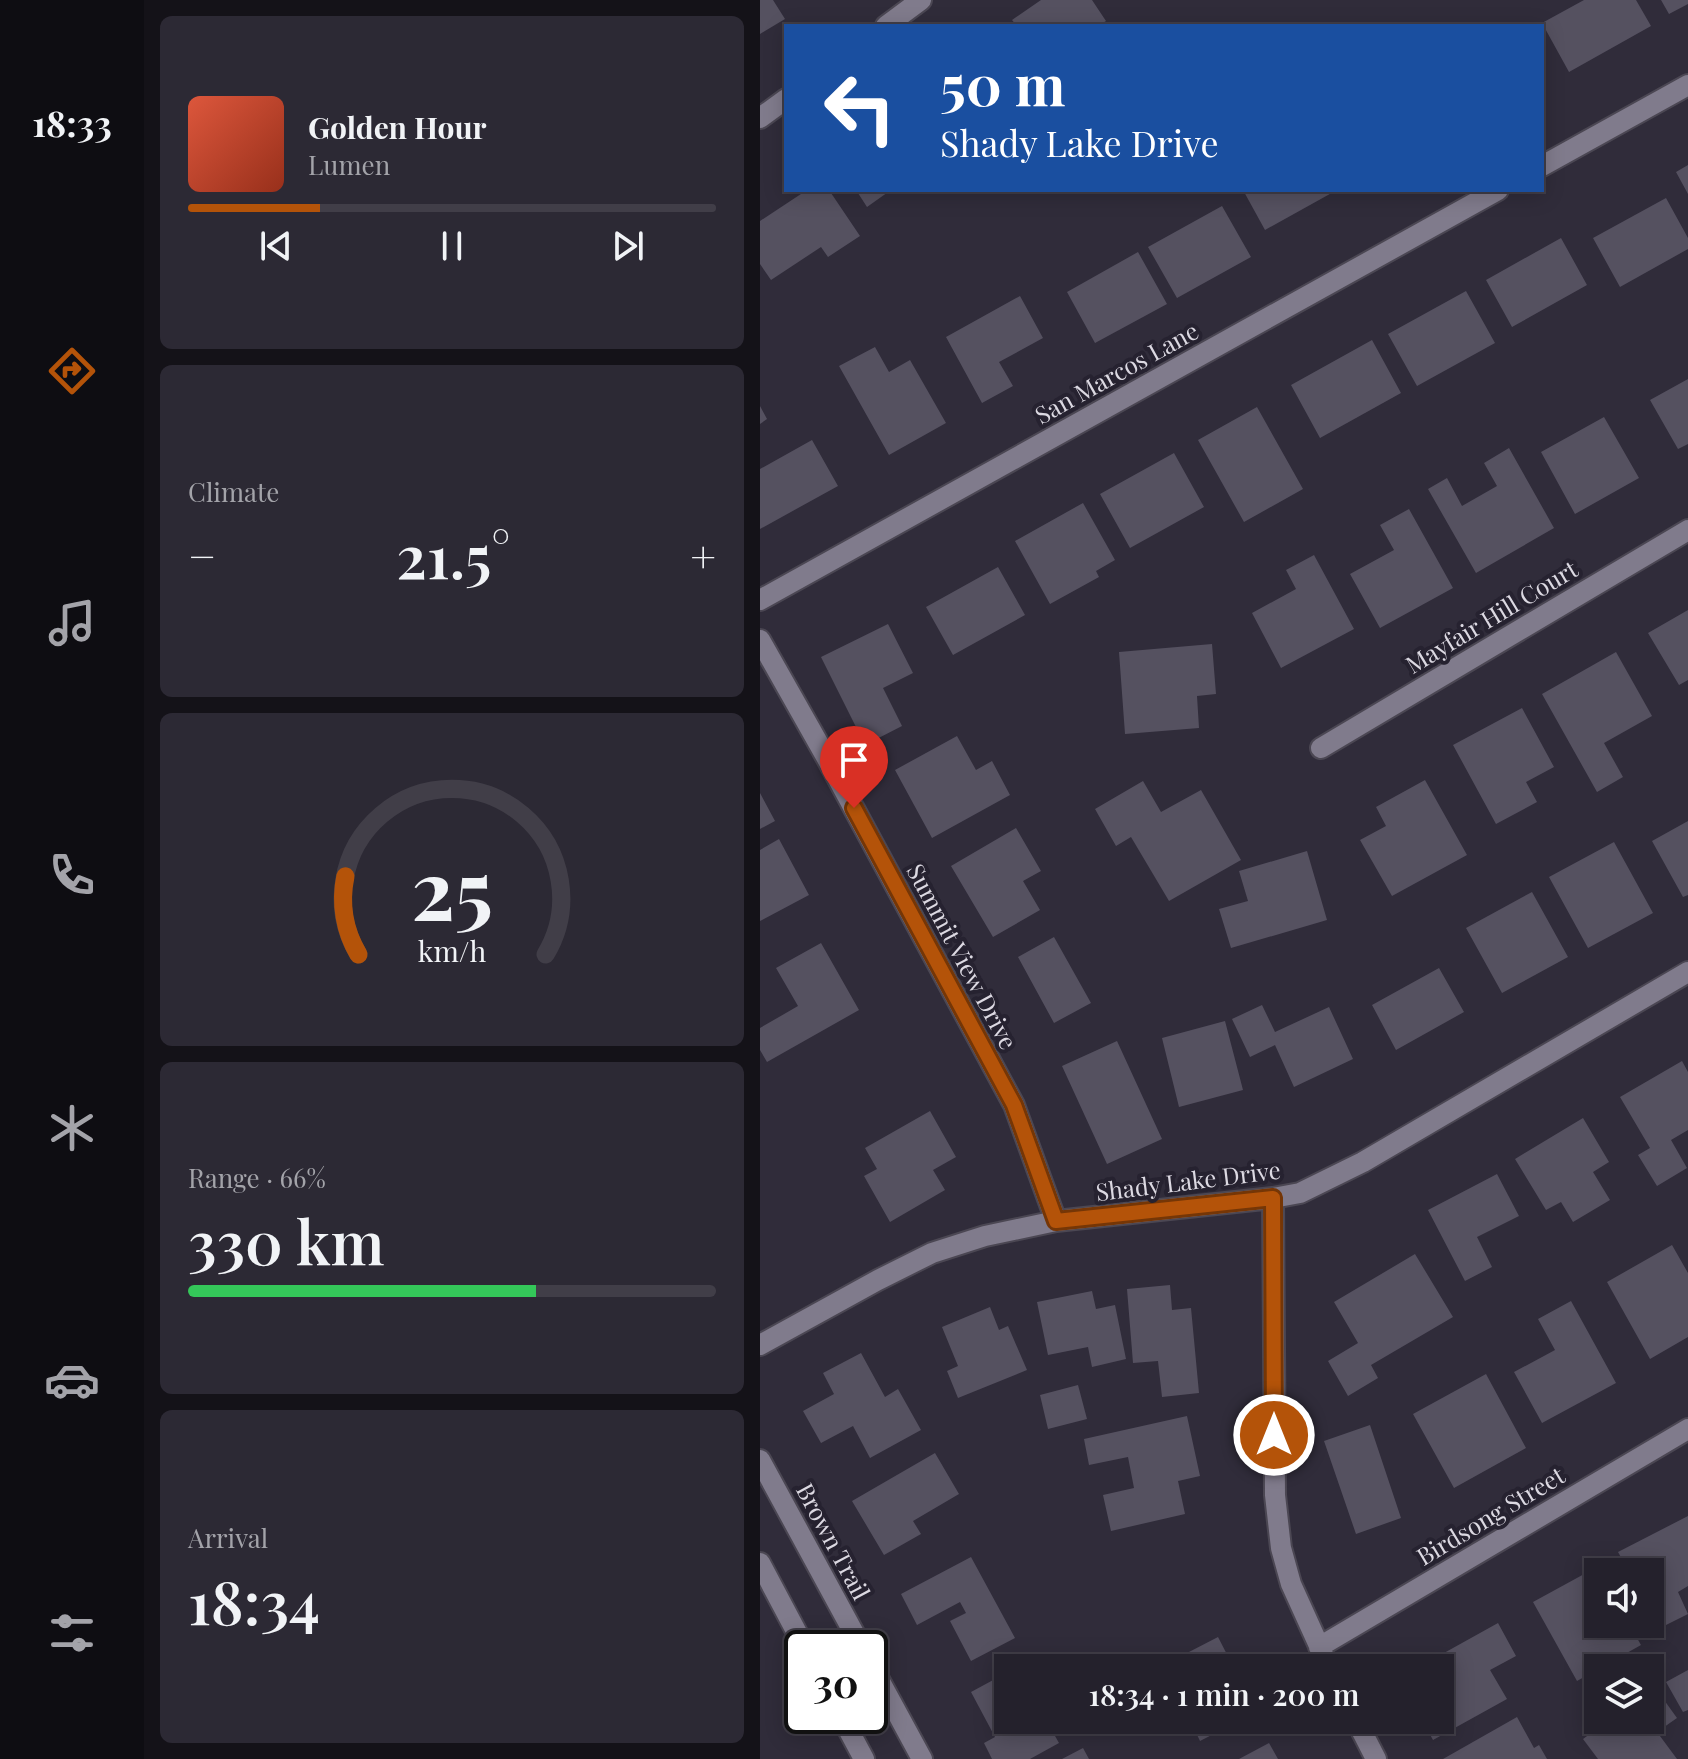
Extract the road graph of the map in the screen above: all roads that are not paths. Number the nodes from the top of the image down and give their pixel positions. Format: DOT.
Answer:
graph roads {
  1 [pos="921,0"];
  2 [pos="889,24"];
  3 [pos="1688,85"];
  4 [pos="784,100"];
  5 [pos="760,118"];
  6 [pos="1544,165"];
  7 [pos="1494,192"];
  8 [pos="1688,530"];
  9 [pos="760,600"];
  10 [pos="760,640"];
  11 [pos="1321,748"];
  12 [pos="1688,972"];
  13 [pos="1273,1198"];
  14 [pos="1056,1221"];
  15 [pos="760,1345"];
  16 [pos="1688,1429"];
  17 [pos="760,1460"];
  18 [pos="760,1563"];
  19 [pos="795,1630"];
  20 [pos="852,1630"];
  21 [pos="1319,1647"];
  22 [pos="1322,1654"];
  23 [pos="888,1696"];
  24 [pos="851,1734"];
  25 [pos="1363,1734"];
  26 [pos="864,1759"];
  27 [pos="922,1759"];
  28 [pos="1376,1759"];
  1 -- 2 [label="street"];
  3 -- 6 [label="street"];
  4 -- 5 [label="street"];
  7 -- 9 [label="street, San Marcos Lane"];
  8 -- 11 [label="street, Mayfair Hill Court"];
  10 -- 14 [label="street, Summit View Drive"];
  12 -- 13 [label="street, Shady Lake Drive"];
  13 -- 14 [label="street, Shady Lake Drive"];
  13 -- 21 [label="street"];
  14 -- 15 [label="street, Shady Lake Drive"];
  16 -- 21 [label="street, Birdsong Street"];
  17 -- 20 [label="street, Brown Trail"];
  18 -- 19 [label="street"];
  21 -- 22 [label="street"];
  23 -- 27 [label="street"];
  24 -- 26 [label="street"];
  25 -- 28 [label="street"];
}
